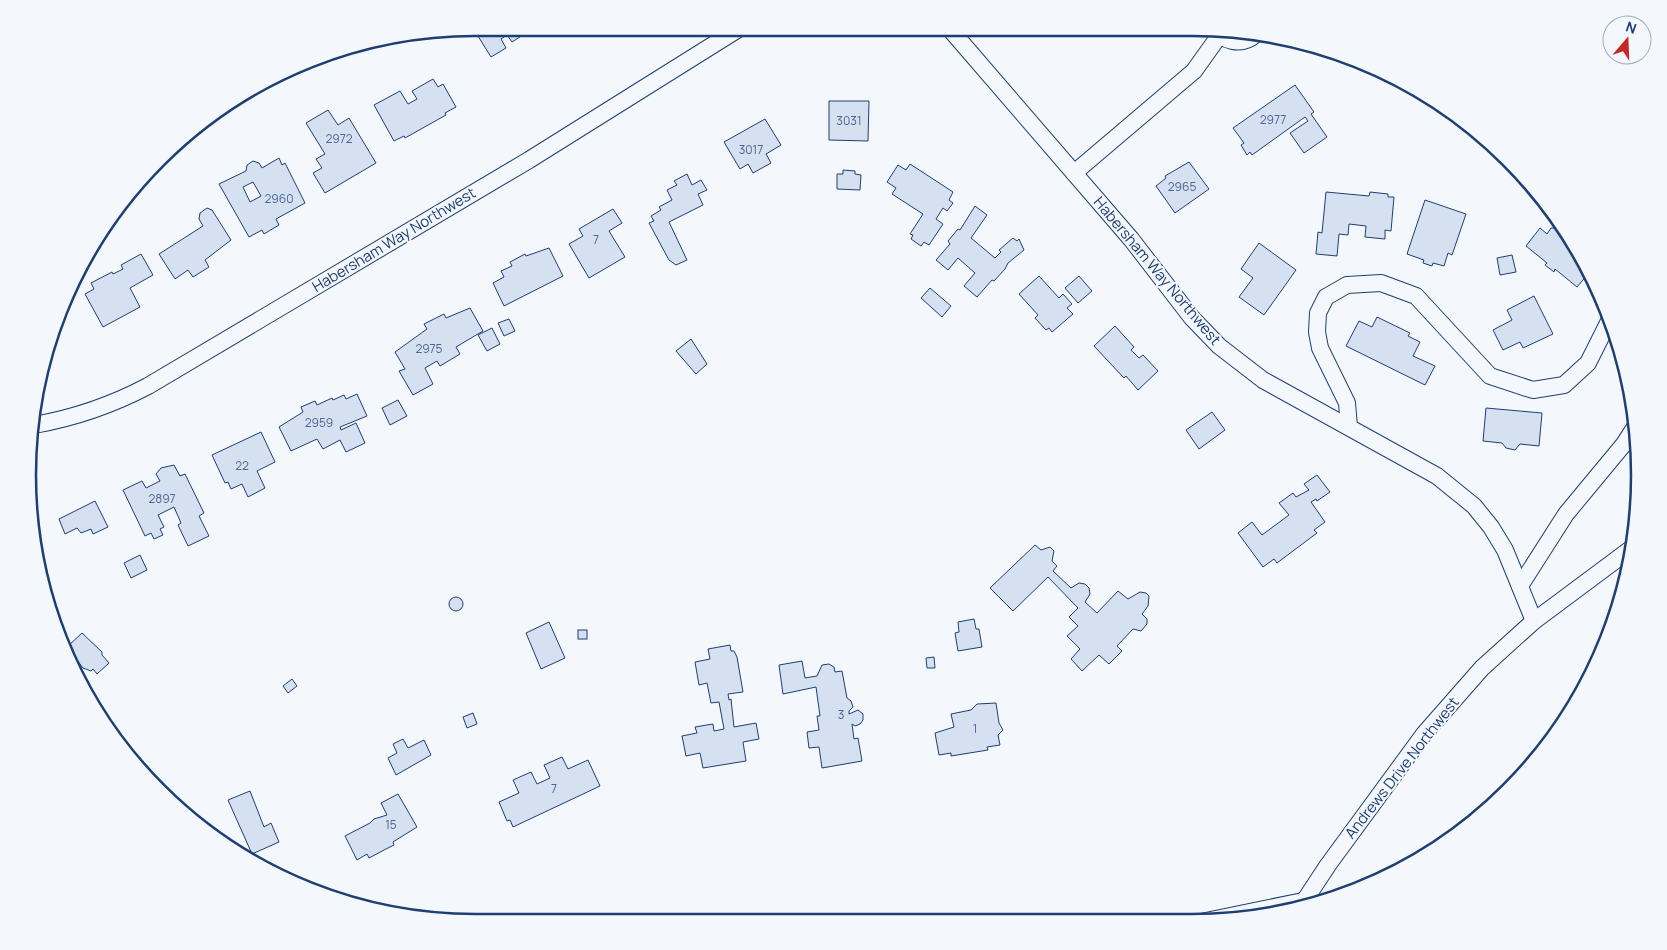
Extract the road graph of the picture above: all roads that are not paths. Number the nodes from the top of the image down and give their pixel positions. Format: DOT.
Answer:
graph roads {
  1 [pos="727,36"];
  2 [pos="956,36"];
  3 [pos="1212,37"];
  4 [pos="1224,37"];
  5 [pos="1245,40"];
  6 [pos="1074,173"];
  7 [pos="1605,329"];
  8 [pos="39,424"];
  9 [pos="1349,427"];
  10 [pos="1629,436"];
  11 [pos="1623,555"];
  12 [pos="1520,586"];
  13 [pos="1534,621"];
  14 [pos="1305,899"];
  1 -- 8 [label="street, Habersham Way Northwest"];
  2 -- 6 [label="street, Habersham Way Northwest"];
  3 -- 6 [label="street"];
  4 -- 5 [label="street"];
  6 -- 9 [label="street, Habersham Way Northwest"];
  7 -- 9 [label="street"];
  9 -- 12 [label="street, Habersham Way Northwest"];
  10 -- 12 [label="street"];
  11 -- 13 [label="street, Andrews Drive Northwest"];
  12 -- 13 [label="street, Habersham Way Northwest"];
  13 -- 14 [label="street, Andrews Drive Northwest"];
}
